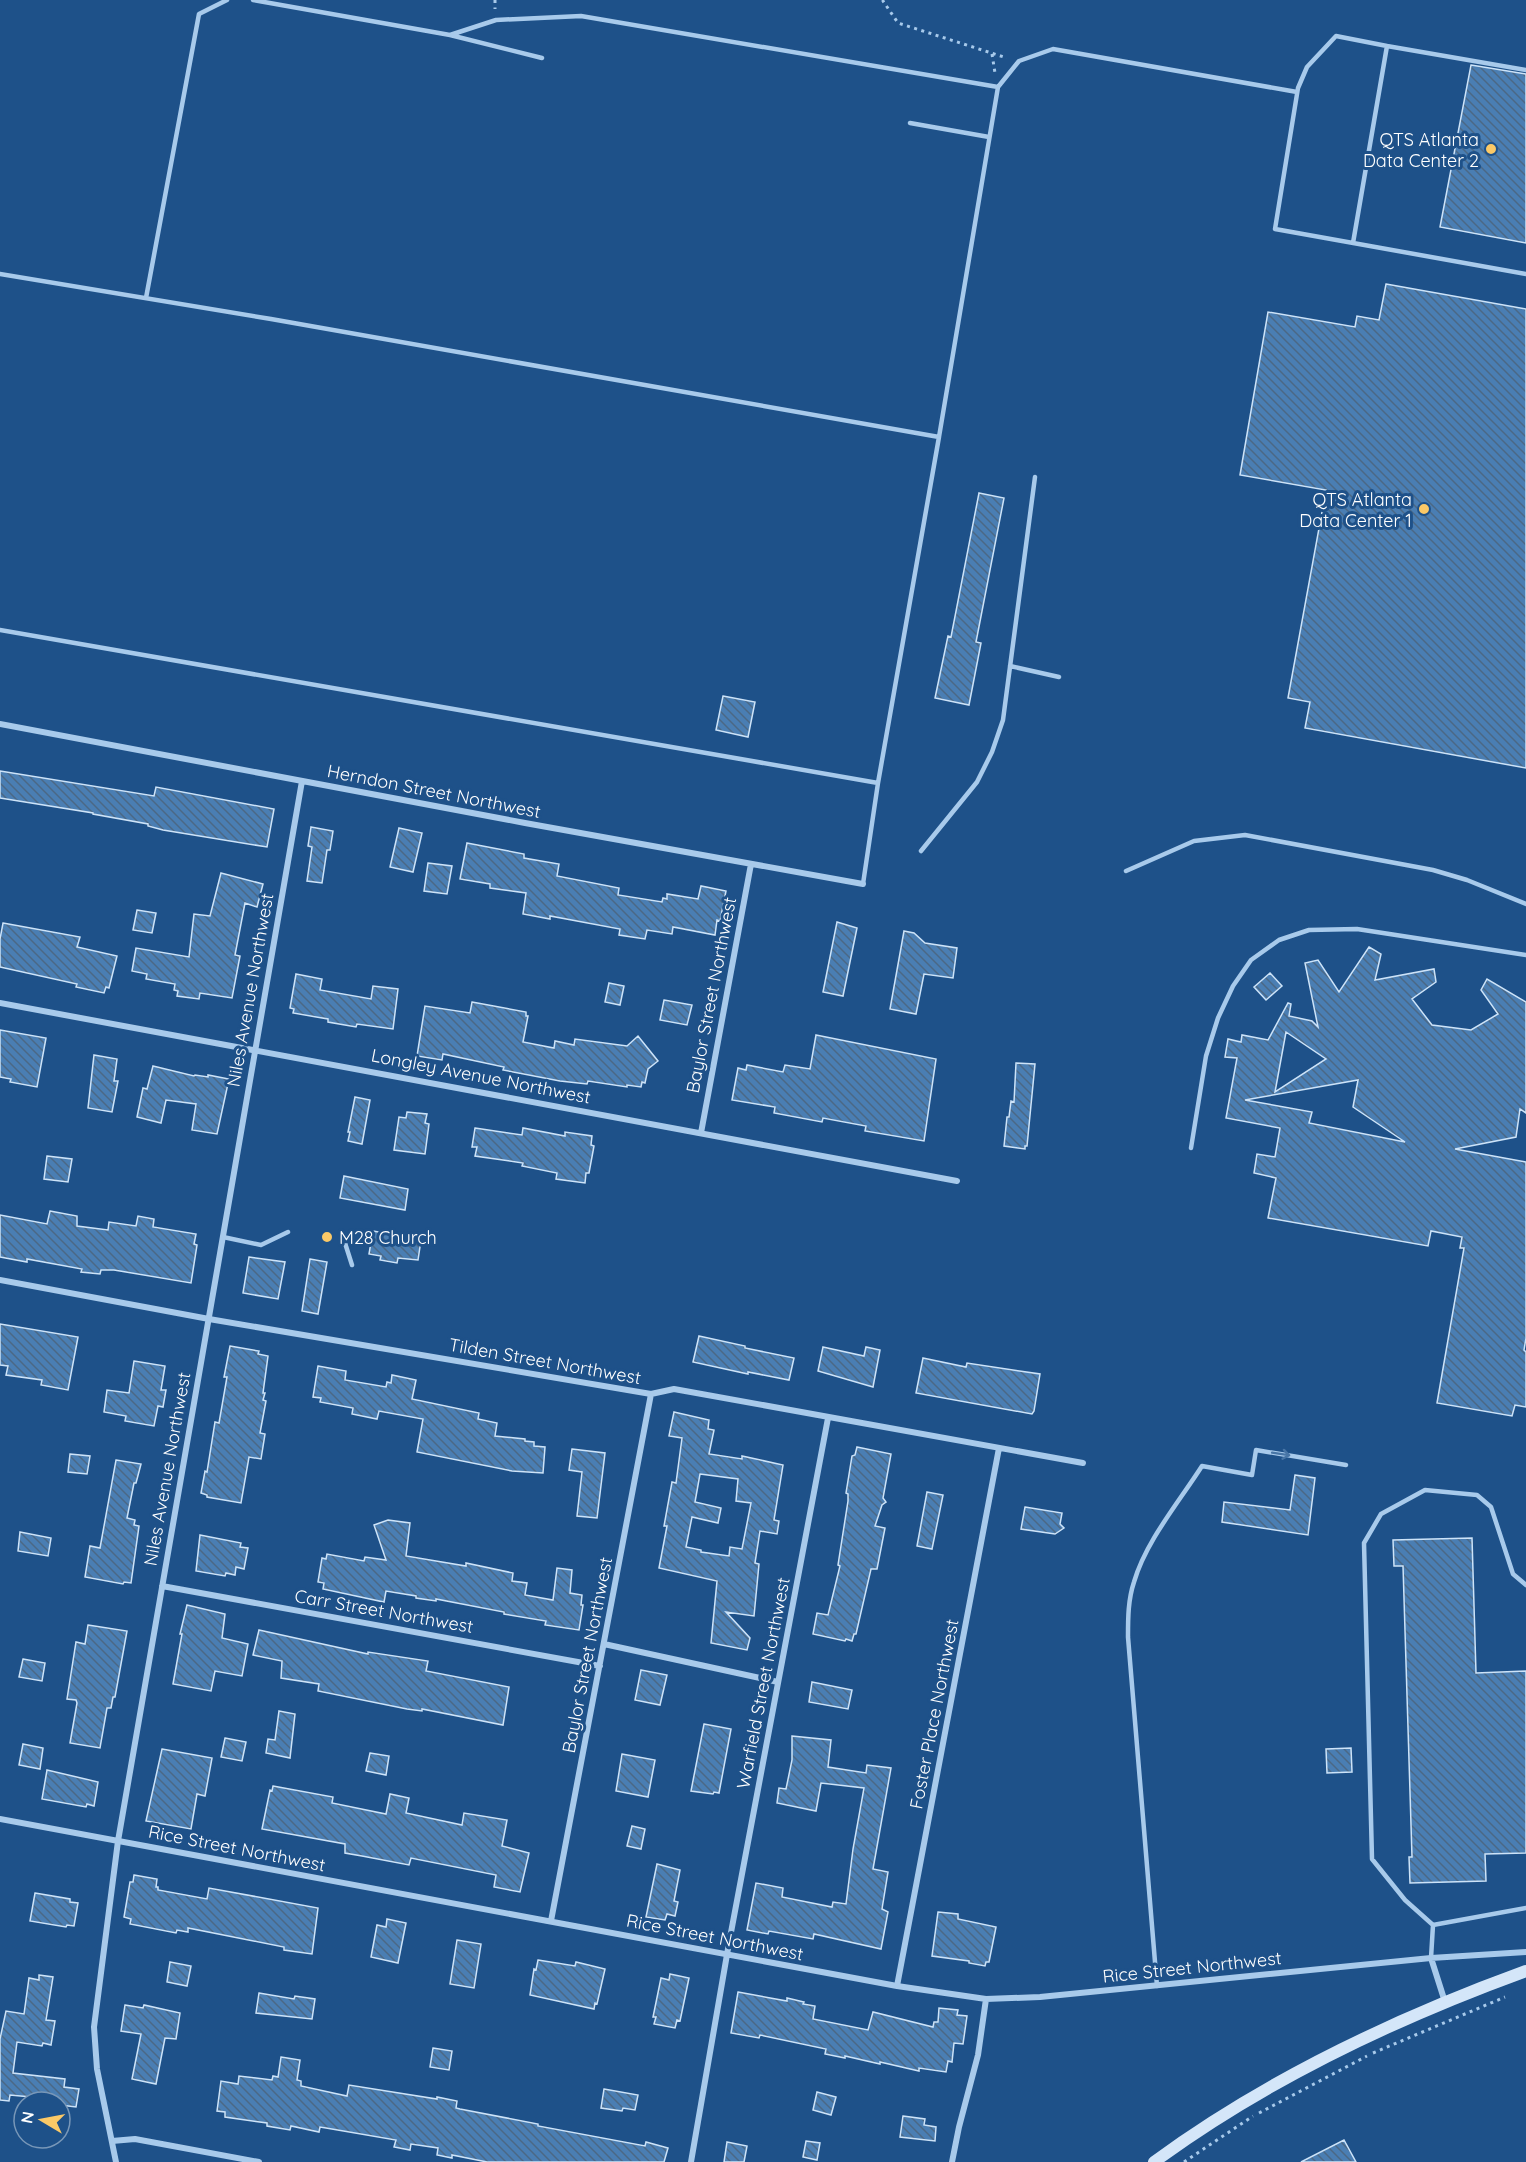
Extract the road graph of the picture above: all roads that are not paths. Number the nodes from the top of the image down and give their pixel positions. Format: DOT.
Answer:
graph roads {
  1 [pos="226,0"];
  2 [pos="253,0"];
  3 [pos="450,35"];
  4 [pos="1387,46"];
  5 [pos="542,58"];
  6 [pos="1526,70"];
  7 [pos="998,87"];
  8 [pos="1298,92"];
  9 [pos="910,123"];
  10 [pos="989,137"];
  11 [pos="1353,243"];
  12 [pos="0,274"];
  13 [pos="1526,274"];
  14 [pos="147,298"];
  15 [pos="939,437"];
  16 [pos="1035,477"];
  17 [pos="0,630"];
  18 [pos="1010,666"];
  19 [pos="1059,677"];
  20 [pos="0,724"];
  21 [pos="302,781"];
  22 [pos="878,783"];
  23 [pos="921,851"];
  24 [pos="752,864"];
  25 [pos="1126,871"];
  26 [pos="863,884"];
  27 [pos="1526,904"];
  28 [pos="1526,955"];
  29 [pos="0,1003"];
  30 [pos="255,1049"];
  31 [pos="701,1133"];
  32 [pos="1191,1148"];
  33 [pos="957,1181"];
  34 [pos="288,1233"];
  35 [pos="223,1237"];
  36 [pos="345,1243"];
  37 [pos="352,1265"];
  38 [pos="0,1280"];
  39 [pos="209,1319"];
  40 [pos="651,1394"];
  41 [pos="828,1418"];
  42 [pos="999,1448"];
  43 [pos="1083,1463"];
  44 [pos="1346,1465"];
  45 [pos="1526,1585"];
  46 [pos="162,1586"];
  47 [pos="604,1644"];
  48 [pos="600,1666"];
  49 [pos="778,1682"];
  50 [pos="0,1819"];
  51 [pos="118,1841"];
  52 [pos="1526,1908"];
  53 [pos="552,1921"];
  54 [pos="1433,1925"];
  55 [pos="1526,1952"];
  56 [pos="727,1954"];
  57 [pos="1431,1958"];
  58 [pos="1526,1971"];
  59 [pos="897,1986"];
  60 [pos="1157,1986"];
  61 [pos="986,1999"];
  62 [pos="1445,2002"];
  63 [pos="112,2140"];
  64 [pos="116,2162"];
  65 [pos="259,2162"];
  66 [pos="691,2162"];
  67 [pos="952,2162"];
  68 [pos="1154,2162"];
  1 -- 14 [label="lane"];
  2 -- 3 [label="lane"];
  3 -- 5 [label="lane"];
  3 -- 7 [label="lane"];
  4 -- 6 [label="lane"];
  4 -- 8 [label="lane"];
  4 -- 11 [label="lane"];
  7 -- 8 [label="lane"];
  7 -- 10 [label="lane"];
  8 -- 11 [label="lane"];
  9 -- 10 [label="lane"];
  10 -- 15 [label="lane"];
  11 -- 13 [label="lane"];
  12 -- 14 [label="lane"];
  14 -- 15 [label="lane"];
  15 -- 22 [label="lane"];
  16 -- 18 [label="lane"];
  17 -- 22 [label="lane"];
  18 -- 19 [label="lane"];
  18 -- 23 [label="lane"];
  20 -- 21 [label="street, Herndon Street Northwest"];
  21 -- 24 [label="street, Herndon Street Northwest"];
  21 -- 30 [label="street, Niles Avenue Northwest"];
  22 -- 26 [label="lane"];
  24 -- 26 [label="street, Herndon Street Northwest"];
  24 -- 31 [label="street, Baylor Street Northwest"];
  25 -- 27 [label="lane"];
  28 -- 32 [label="lane"];
  29 -- 30 [label="street, Longley Avenue Northwest"];
  30 -- 31 [label="street, Longley Avenue Northwest"];
  30 -- 35 [label="street, Niles Avenue Northwest"];
  31 -- 33 [label="street, Longley Avenue Northwest"];
  34 -- 35 [label="lane"];
  35 -- 39 [label="street, Niles Avenue Northwest"];
  36 -- 37 [label="lane"];
  38 -- 39 [label="street, Tilden Street Northwest"];
  39 -- 40 [label="street, Tilden Street Northwest"];
  39 -- 46 [label="street, Niles Avenue Northwest"];
  40 -- 41 [label="street, Tilden Street Northwest"];
  40 -- 47 [label="street, Baylor Street Northwest"];
  41 -- 42 [label="street, Tilden Street Northwest"];
  41 -- 49 [label="street, Warfield Street Northwest"];
  42 -- 43 [label="street, Tilden Street Northwest"];
  42 -- 59 [label="street, Foster Place Northwest"];
  60 -- 44 [label="lane, one-way"];
  45 -- 54 [label="lane"];
  46 -- 48 [label="street, Carr Street Northwest"];
  46 -- 51 [label="street, Niles Avenue Northwest"];
  47 -- 48 [label="street, Baylor Street Northwest"];
  47 -- 49 [label="street"];
  48 -- 53 [label="street, Baylor Street Northwest"];
  49 -- 56 [label="street, Warfield Street Northwest"];
  50 -- 51 [label="street, Rice Street Northwest"];
  51 -- 53 [label="street, Rice Street Northwest"];
  51 -- 63 [label="street, Niles Avenue Northwest"];
  52 -- 54 [label="lane"];
  53 -- 56 [label="street, Rice Street Northwest"];
  54 -- 57 [label="lane"];
  55 -- 57 [label="street, Rice Street Northwest"];
  56 -- 59 [label="street, Rice Street Northwest"];
  56 -- 66 [label="street"];
  57 -- 60 [label="street, Rice Street Northwest"];
  57 -- 62 [label="street"];
  58 -- 62 [label="main road"];
  59 -- 61 [label="street, Rice Street Northwest"];
  60 -- 61 [label="street, Rice Street Northwest"];
  61 -- 67 [label="street"];
  62 -- 68 [label="main road"];
  63 -- 64 [label="street, Niles Avenue Northwest"];
  63 -- 65 [label="street"];
}
